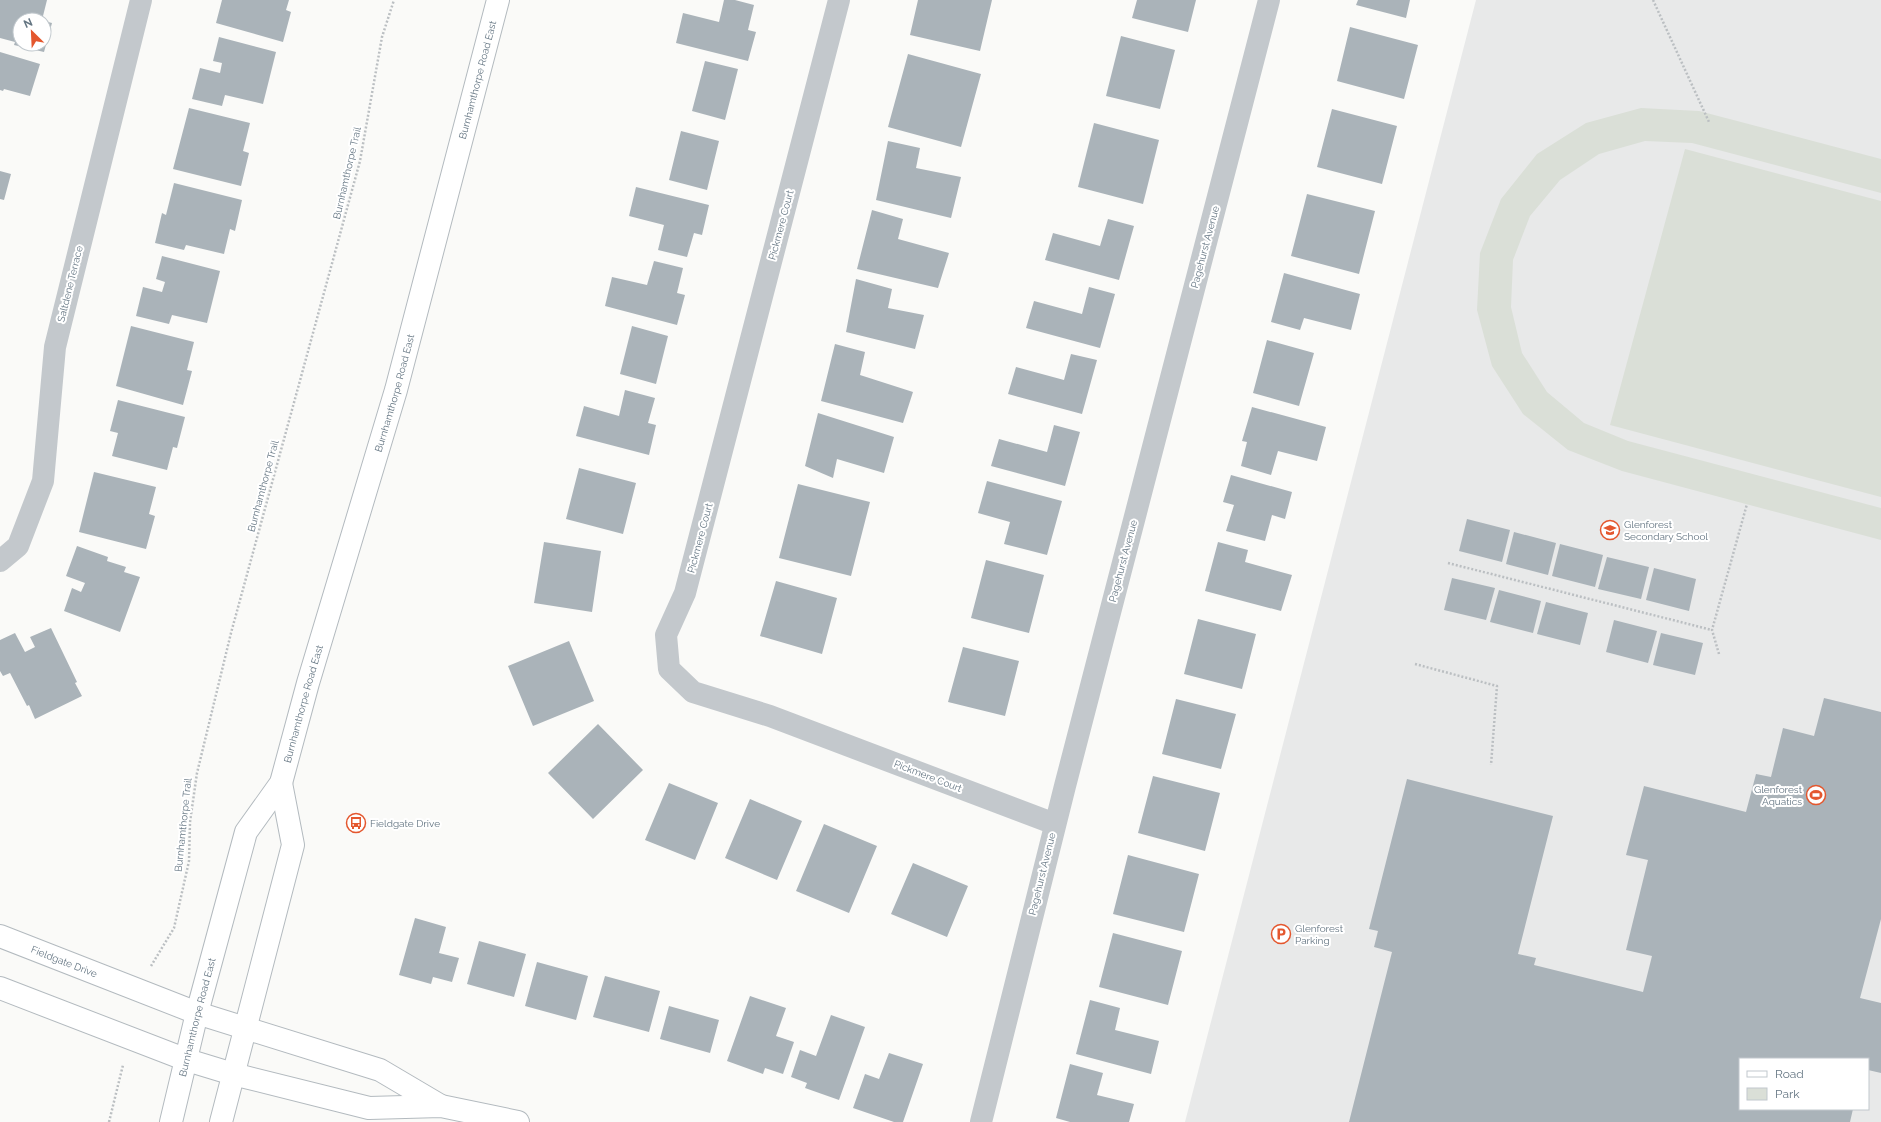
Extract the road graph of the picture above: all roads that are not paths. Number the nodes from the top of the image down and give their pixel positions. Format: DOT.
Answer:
graph roads {
  1 [pos="141,0"];
  2 [pos="498,0"];
  3 [pos="839,0"];
  4 [pos="1269,0"];
  5 [pos="0,561"];
  6 [pos="281,783"];
  7 [pos="1055,824"];
  8 [pos="0,936"];
  9 [pos="0,988"];
  10 [pos="198,1013"];
  11 [pos="245,1028"];
  12 [pos="187,1060"];
  13 [pos="233,1074"];
  14 [pos="441,1106"];
  15 [pos="171,1122"];
  16 [pos="221,1122"];
  17 [pos="518,1122"];
  18 [pos="981,1122"];
  1 -- 5 [label="street, Saltdene Terrace"];
  2 -- 6 [label="main road, Burnhamthorpe Road East"];
  3 -- 7 [label="street, Pickmere Court"];
  4 -- 7 [label="street, Pagehurst Avenue"];
  6 -- 10 [label="main road, Burnhamthorpe Road East"];
  6 -- 11 [label="main road, Burnhamthorpe Road East"];
  7 -- 18 [label="street, Pagehurst Avenue"];
  8 -- 10 [label="main road, Fieldgate Drive"];
  9 -- 12 [label="main road, Fieldgate Drive"];
  10 -- 11 [label="main road, Fieldgate Drive"];
  10 -- 12 [label="main road, Burnhamthorpe Road East"];
  11 -- 13 [label="main road, Burnhamthorpe Road East"];
  11 -- 14 [label="main road, Fieldgate Drive"];
  12 -- 13 [label="main road, Fieldgate Drive"];
  12 -- 15 [label="main road, Burnhamthorpe Road East"];
  13 -- 14 [label="main road, Fieldgate Drive"];
  13 -- 16 [label="main road, Burnhamthorpe Road East"];
  14 -- 17 [label="main road, Fieldgate Drive"];
}
